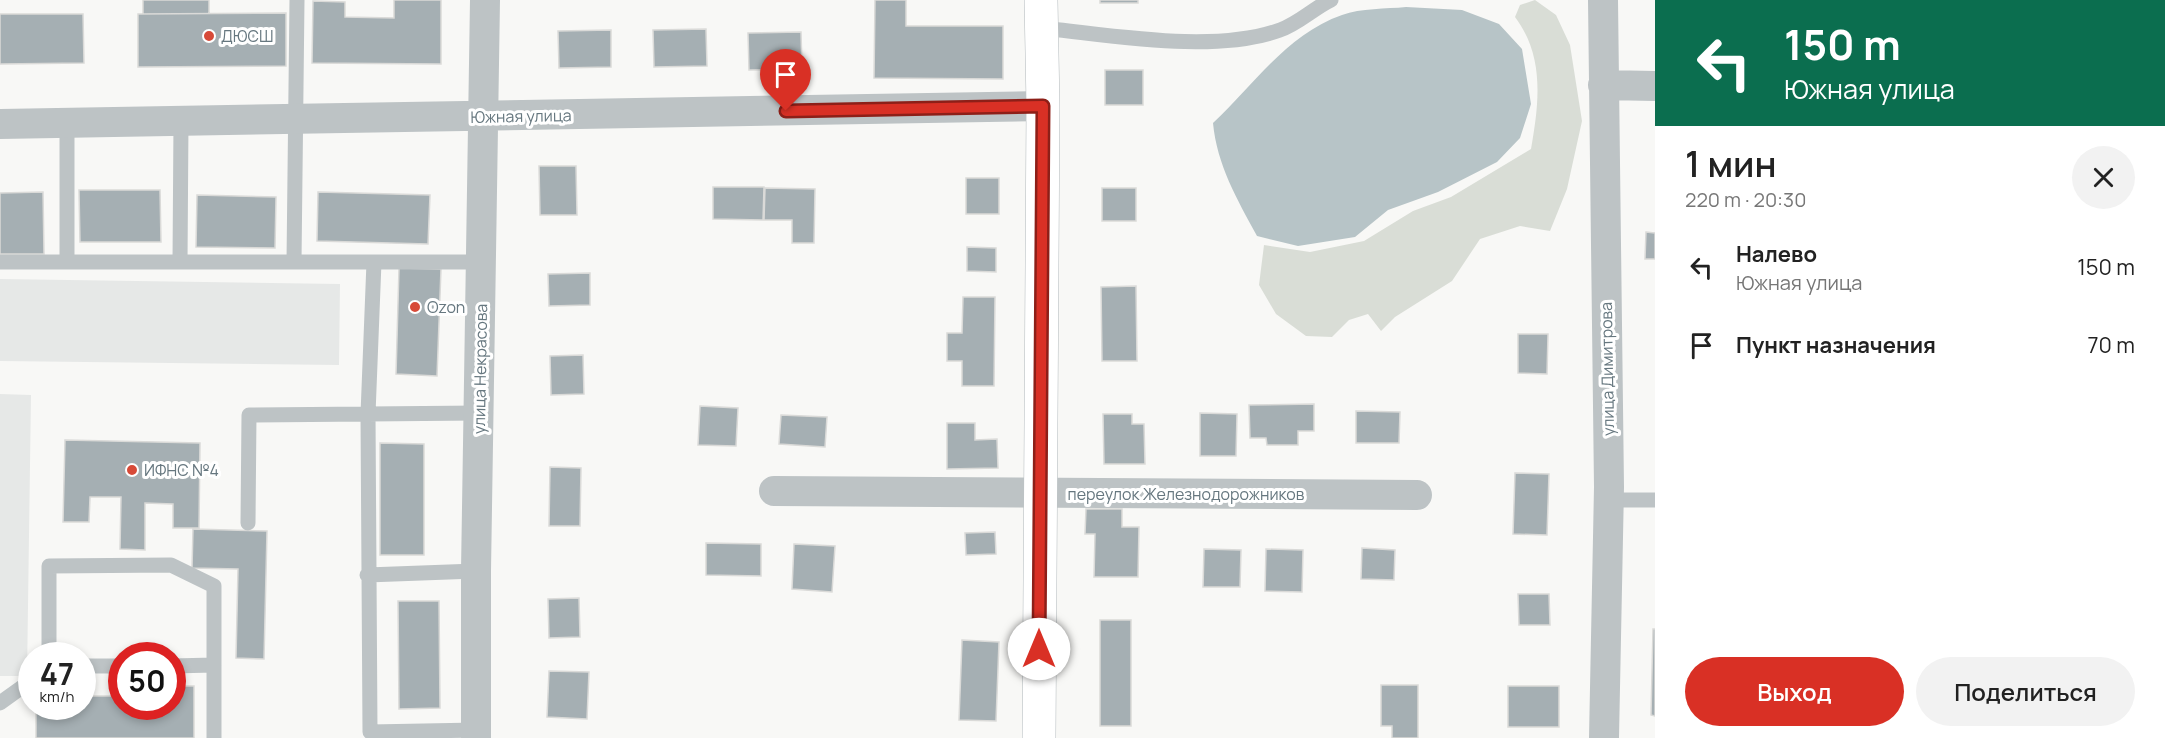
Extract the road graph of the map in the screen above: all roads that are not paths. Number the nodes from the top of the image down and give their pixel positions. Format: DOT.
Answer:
graph roads {
  1 [pos="297,0"];
  2 [pos="485,0"];
  3 [pos="1332,0"];
  4 [pos="1603,0"];
  5 [pos="1041,14"];
  6 [pos="1604,84"];
  7 [pos="1655,86"];
  8 [pos="1043,106"];
  9 [pos="482,117"];
  10 [pos="297,120"];
  11 [pos="181,122"];
  12 [pos="67,123"];
  13 [pos="0,124"];
  14 [pos="0,262"];
  15 [pos="67,262"];
  16 [pos="180,262"];
  17 [pos="294,262"];
  18 [pos="375,262"];
  19 [pos="481,262"];
  20 [pos="480,413"];
  21 [pos="368,414"];
  22 [pos="774,491"];
  23 [pos="1039,493"];
  24 [pos="1417,495"];
  25 [pos="1609,500"];
  26 [pos="1655,500"];
  27 [pos="248,523"];
  28 [pos="476,571"];
  29 [pos="367,575"];
  30 [pos="49,642"];
  31 [pos="214,665"];
  32 [pos="186,666"];
  33 [pos="18,690"];
  34 [pos="0,703"];
  35 [pos="477,734"];
  36 [pos="214,738"];
  37 [pos="1039,738"];
  38 [pos="1604,738"];
  1 -- 10 [label="lane"];
  2 -- 9 [label="street, улица Некрасова"];
  3 -- 5 [label="lane"];
  4 -- 6 [label="street, улица Димитрова"];
  5 -- 8 [label="main road"];
  6 -- 7 [label="street"];
  6 -- 25 [label="street, улица Димитрова"];
  8 -- 9 [label="street, Южная улица"];
  8 -- 23 [label="main road"];
  9 -- 10 [label="street, Южная улица"];
  9 -- 19 [label="street, улица Некрасова"];
  10 -- 11 [label="street, Южная улица"];
  10 -- 17 [label="lane"];
  11 -- 12 [label="street, Южная улица"];
  11 -- 16 [label="lane"];
  12 -- 13 [label="street, Южная улица"];
  12 -- 15 [label="lane"];
  14 -- 15 [label="lane"];
  15 -- 16 [label="lane"];
  16 -- 17 [label="lane"];
  17 -- 18 [label="lane"];
  18 -- 19 [label="lane"];
  18 -- 21 [label="lane"];
  19 -- 20 [label="street, улица Некрасова"];
  20 -- 21 [label="lane"];
  20 -- 28 [label="street, улица Некрасова"];
  21 -- 27 [label="lane"];
  21 -- 29 [label="lane"];
  22 -- 23 [label="street, переулок Железнодорожников"];
  23 -- 24 [label="street, переулок Железнодорожников"];
  23 -- 37 [label="main road"];
  25 -- 26 [label="lane"];
  25 -- 38 [label="street, улица Димитрова"];
  28 -- 29 [label="lane"];
  28 -- 35 [label="street, улица Некрасова"];
  29 -- 35 [label="lane"];
  30 -- 31 [label="lane"];
  31 -- 32 [label="lane"];
  31 -- 36 [label="lane"];
  33 -- 34 [label="lane"];
}
